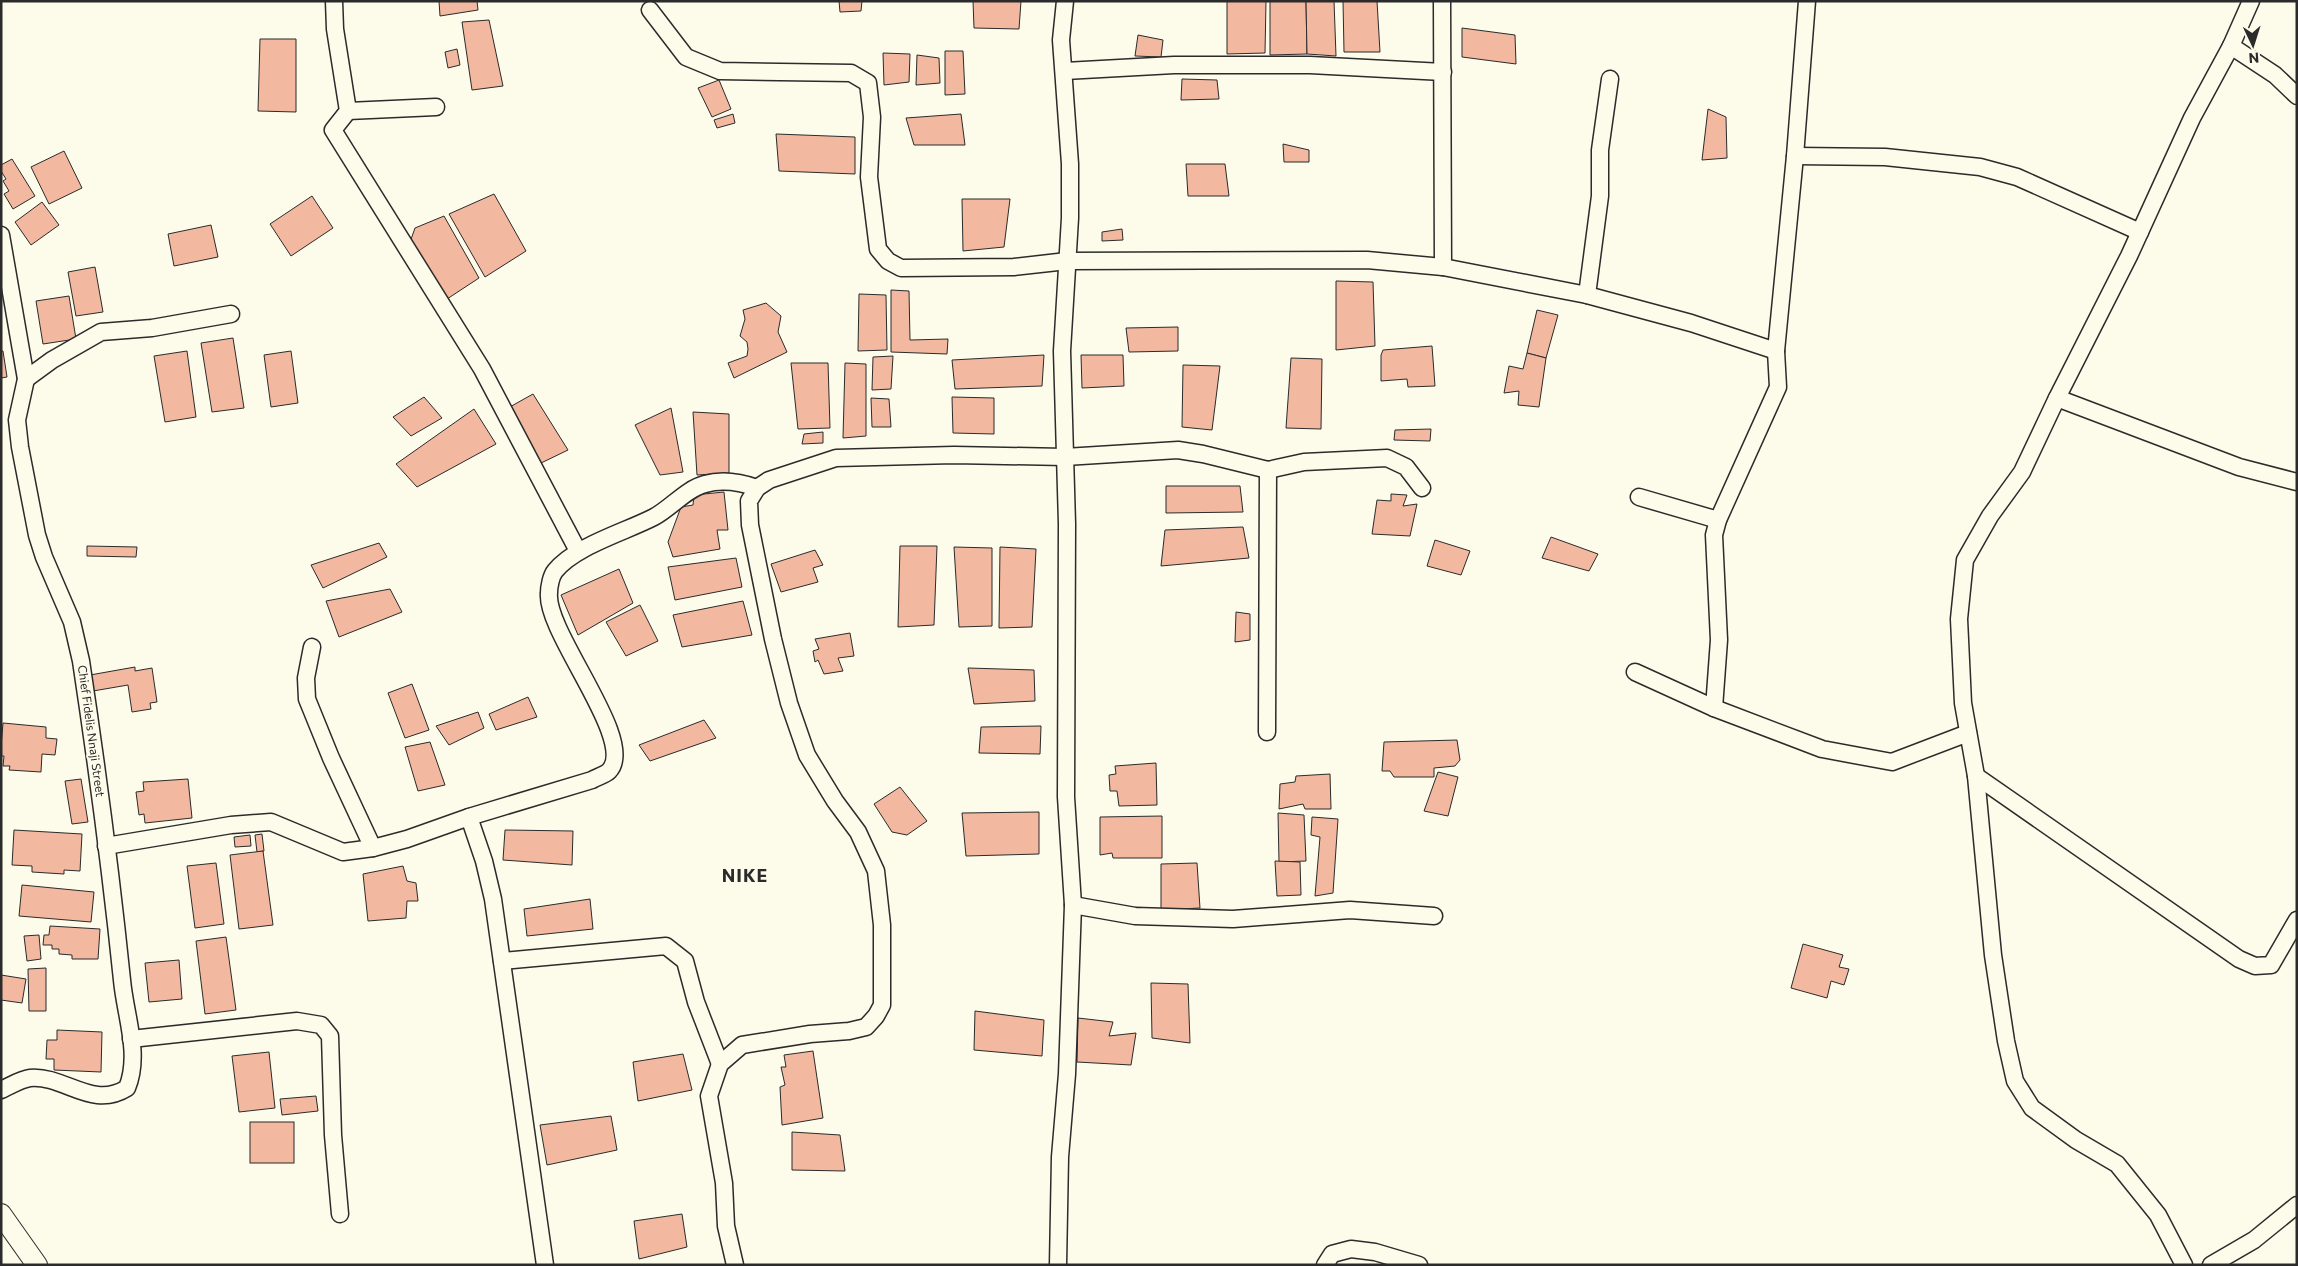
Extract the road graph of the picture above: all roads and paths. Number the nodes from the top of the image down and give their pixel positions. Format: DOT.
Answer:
graph roads {
  1 [pos="334,1"];
  2 [pos="1065,1"];
  3 [pos="1442,1"];
  4 [pos="1807,1"];
  5 [pos="2251,1"];
  6 [pos="650,10"];
  7 [pos="2231,46"];
  8 [pos="1065,71"];
  9 [pos="1443,72"];
  10 [pos="1610,79"];
  11 [pos="2297,96"];
  12 [pos="436,108"];
  13 [pos="348,111"];
  14 [pos="1795,156"];
  15 [pos="2140,232"];
  16 [pos="2,243"];
  17 [pos="1067,262"];
  18 [pos="1443,267"];
  19 [pos="1587,295"];
  20 [pos="231,314"];
  21 [pos="1776,351"];
  22 [pos="26,379"];
  23 [pos="2056,398"];
  24 [pos="1065,456"];
  25 [pos="1268,470"];
  26 [pos="2297,482"];
  27 [pos="757,488"];
  28 [pos="1422,488"];
  29 [pos="1639,497"];
  30 [pos="1718,520"];
  31 [pos="578,551"];
  32 [pos="312,647"];
  33 [pos="1635,672"];
  34 [pos="1714,708"];
  35 [pos="1267,732"];
  36 [pos="1968,733"];
  37 [pos="1976,776"];
  38 [pos="469,817"];
  39 [pos="106,846"];
  40 [pos="373,848"];
  41 [pos="1073,905"];
  42 [pos="1434,916"];
  43 [pos="2297,920"];
  44 [pos="502,961"];
  45 [pos="131,1040"];
  46 [pos="720,1064"];
  47 [pos="1,1090"];
  48 [pos="2297,1205"];
  49 [pos="1,1214"];
  50 [pos="340,1214"];
  51 [pos="37,1265"];
  52 [pos="545,1265"];
  53 [pos="735,1265"];
  54 [pos="1058,1265"];
  55 [pos="1325,1265"];
  56 [pos="1419,1265"];
  57 [pos="2184,1265"];
  58 [pos="2210,1265"];
  1 -- 13 [label="street"];
  2 -- 8 [label="street"];
  3 -- 9 [label="street"];
  4 -- 14 [label="street"];
  5 -- 7 [label="street"];
  6 -- 17 [label="street"];
  7 -- 11 [label="street"];
  7 -- 15 [label="street"];
  8 -- 9 [label="street"];
  8 -- 17 [label="street"];
  9 -- 18 [label="street"];
  10 -- 19 [label="street"];
  12 -- 13 [label="street"];
  13 -- 31 [label="street"];
  14 -- 15 [label="street"];
  14 -- 21 [label="street"];
  15 -- 23 [label="street"];
  16 -- 22 [label="street, Chief Fidelis Nnaji Street"];
  17 -- 18 [label="street"];
  17 -- 24 [label="street"];
  18 -- 19 [label="street"];
  19 -- 21 [label="street"];
  20 -- 22 [label="street"];
  21 -- 30 [label="street"];
  22 -- 39 [label="street, Chief Fidelis Nnaji Street"];
  23 -- 26 [label="street"];
  23 -- 36 [label="street"];
  24 -- 25 [label="street"];
  24 -- 27 [label="street"];
  24 -- 41 [label="street"];
  25 -- 28 [label="street"];
  25 -- 35 [label="street"];
  27 -- 31 [label="street"];
  27 -- 46 [label="street"];
  29 -- 30 [label="street"];
  30 -- 34 [label="street"];
  31 -- 38 [label="street"];
  32 -- 40 [label="street"];
  33 -- 34 [label="street"];
  34 -- 36 [label="street"];
  36 -- 37 [label="street"];
  37 -- 43 [label="street"];
  37 -- 57 [label="street"];
  38 -- 40 [label="street"];
  38 -- 44 [label="street"];
  39 -- 40 [label="street"];
  39 -- 45 [label="street, Chief Fidelis Nnaji Street"];
  41 -- 42 [label="street"];
  41 -- 54 [label="street"];
  44 -- 46 [label="street"];
  44 -- 52 [label="street"];
  45 -- 47 [label="street, Chief Fidelis Nnaji Street"];
  45 -- 50 [label="street"];
  46 -- 53 [label="street"];
  48 -- 58 [label="street"];
  49 -- 51 [label="street"];
  55 -- 56 [label="street"];
}
